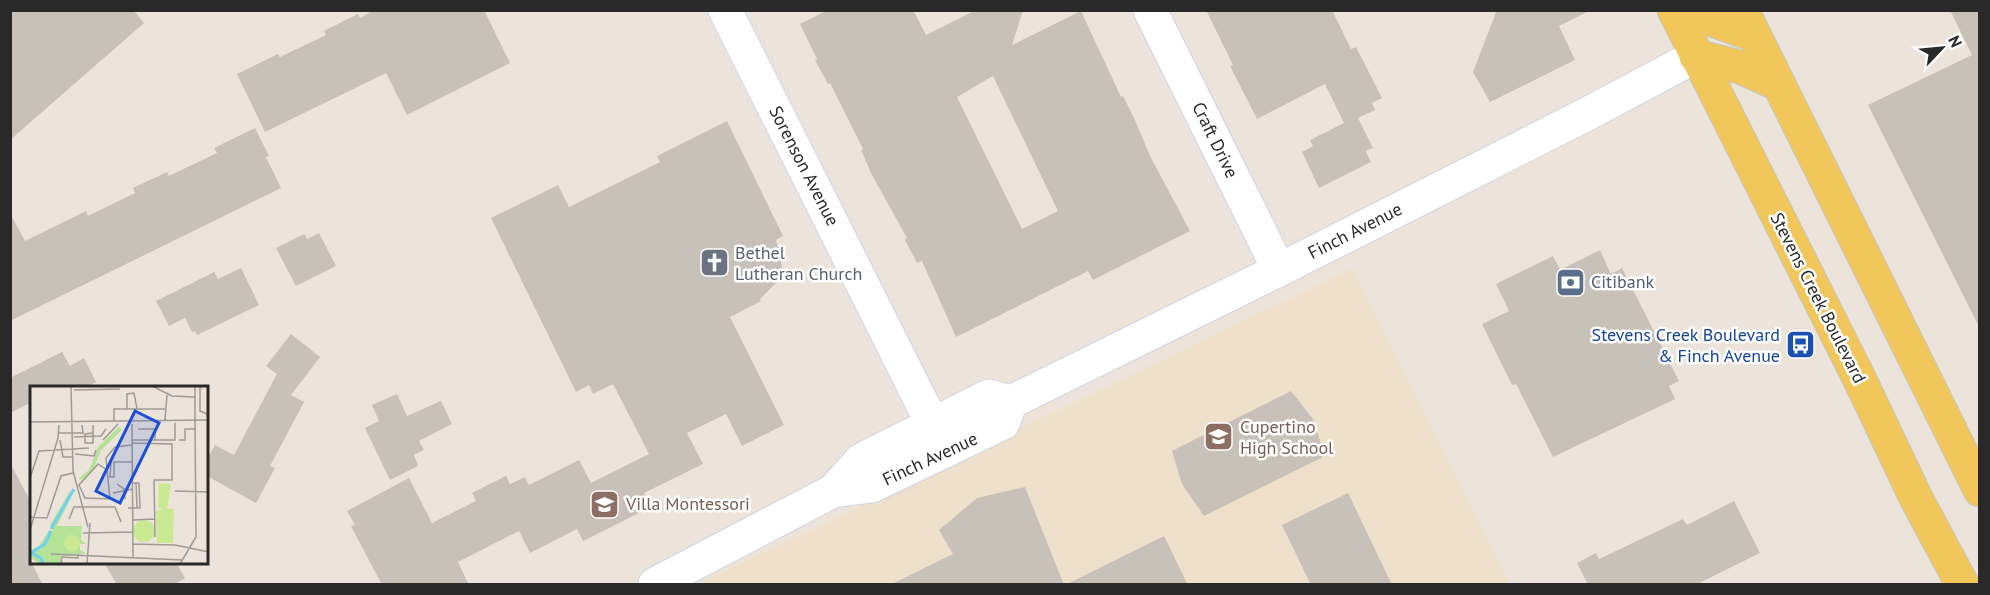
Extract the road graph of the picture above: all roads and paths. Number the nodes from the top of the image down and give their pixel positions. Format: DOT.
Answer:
graph roads {
  1 [pos="725,10"];
  2 [pos="1150,10"];
  3 [pos="1675,10"];
  4 [pos="1731,19"];
  5 [pos="1696,56"];
  6 [pos="1740,67"];
  7 [pos="1778,84"];
  8 [pos="1724,112"];
  9 [pos="1279,270"];
  10 [pos="940,437"];
  11 [pos="1980,490"];
  12 [pos="654,585"];
  13 [pos="1962,585"];
  1 -- 10 [label="street, Sorenson Avenue"];
  2 -- 9 [label="street, Craft Drive"];
  3 -- 4 [label="main road"];
  3 -- 5 [label="main road, Stevens Creek Boulevard"];
  4 -- 5 [label="main road"];
  4 -- 6 [label="main road"];
  4 -- 7 [label="main road"];
  5 -- 6 [label="main road"];
  5 -- 8 [label="main road, Stevens Creek Boulevard"];
  5 -- 9 [label="street, Finch Avenue"];
  6 -- 7 [label="main road"];
  6 -- 8 [label="main road"];
  7 -- 11 [label="main road"];
  8 -- 13 [label="main road, Stevens Creek Boulevard"];
  9 -- 10 [label="street, Finch Avenue"];
  10 -- 12 [label="street, Finch Avenue"];
}
